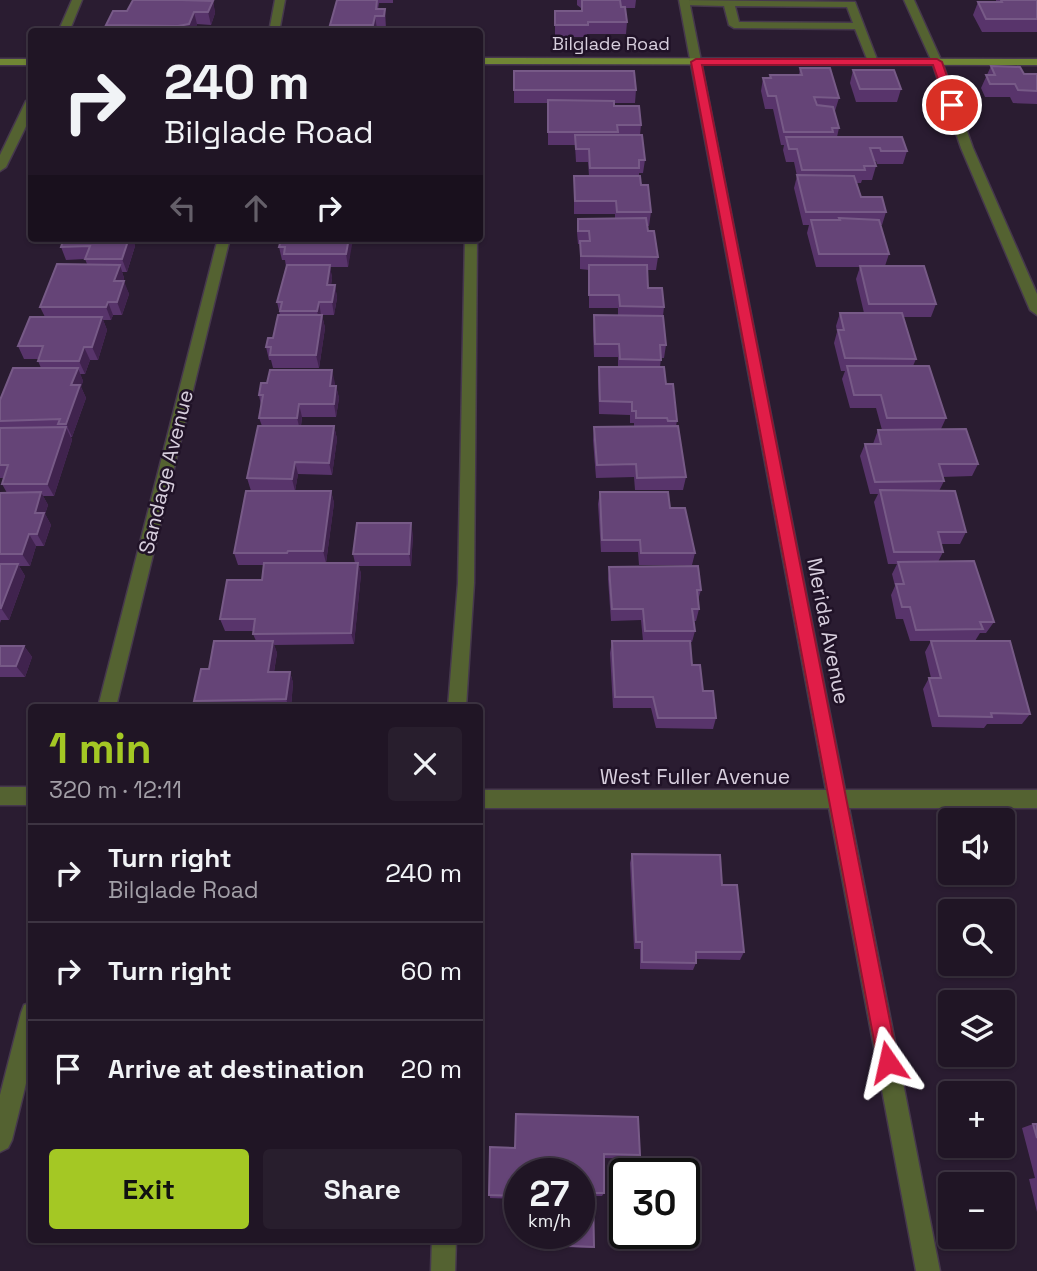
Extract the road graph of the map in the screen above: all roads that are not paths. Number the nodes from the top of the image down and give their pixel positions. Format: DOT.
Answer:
graph roads {
  1 [pos="77,0"];
  2 [pos="280,0"];
  3 [pos="909,0"];
  4 [pos="684,1"];
  5 [pos="729,4"];
  6 [pos="859,26"];
  7 [pos="66,28"];
  8 [pos="275,28"];
  9 [pos="483,61"];
  10 [pos="0,62"];
  11 [pos="28,62"];
  12 [pos="696,62"];
  13 [pos="873,62"];
  14 [pos="937,62"];
  15 [pos="1037,62"];
  16 [pos="28,109"];
  17 [pos="0,167"];
  18 [pos="223,242"];
  19 [pos="471,242"];
  20 [pos="1037,310"];
  21 [pos="108,704"];
  22 [pos="457,704"];
  23 [pos="0,796"];
  24 [pos="28,796"];
  25 [pos="483,799"];
  26 [pos="1037,799"];
  27 [pos="838,801"];
  28 [pos="28,1029"];
  29 [pos="0,1140"];
  30 [pos="444,1243"];
  31 [pos="443,1271"];
  32 [pos="928,1271"];
  1 -- 7 [label="street"];
  2 -- 8 [label="street"];
  3 -- 14 [label="street"];
  4 -- 5 [label="street"];
  4 -- 12 [label="street, Merida Avenue"];
  5 -- 6 [label="street"];
  5 -- 6 [label="street"];
  6 -- 13 [label="street"];
  9 -- 12 [label="street, Bilglade Road"];
  10 -- 11 [label="street"];
  12 -- 13 [label="street, Bilglade Road"];
  12 -- 27 [label="street, Merida Avenue"];
  13 -- 14 [label="street, Bilglade Road"];
  14 -- 15 [label="street, Bilglade Road"];
  14 -- 20 [label="street"];
  16 -- 17 [label="street"];
  18 -- 21 [label="street, Sandage Avenue"];
  19 -- 22 [label="street"];
  23 -- 24 [label="street"];
  25 -- 27 [label="street, West Fuller Avenue"];
  26 -- 27 [label="street, West Fuller Avenue"];
  27 -- 32 [label="street, Merida Avenue"];
  28 -- 29 [label="street"];
  30 -- 31 [label="street"];
}
